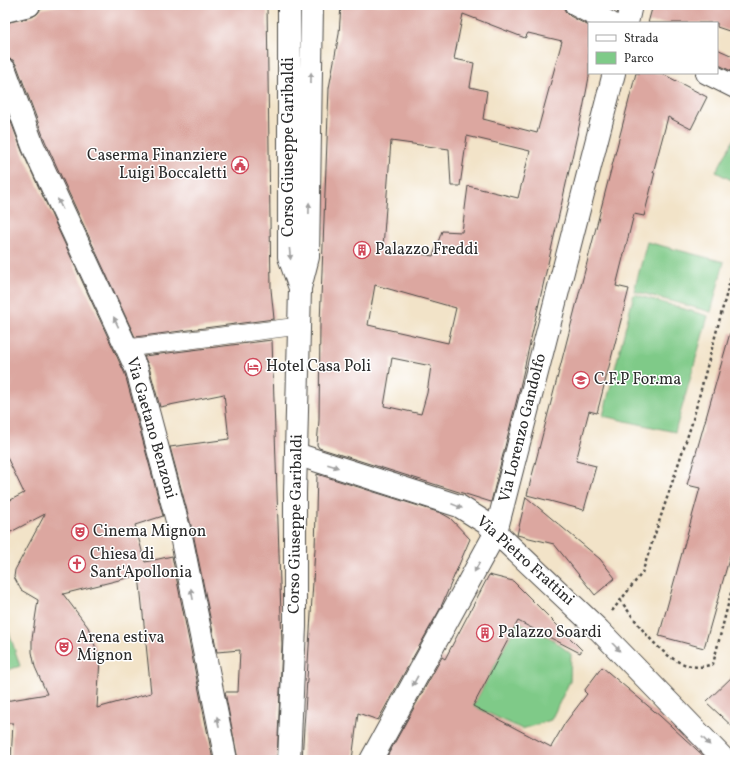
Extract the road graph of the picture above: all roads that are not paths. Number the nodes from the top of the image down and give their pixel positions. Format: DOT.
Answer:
graph roads {
  1 [pos="29,5"];
  2 [pos="289,5"];
  3 [pos="312,5"];
  4 [pos="576,5"];
  5 [pos="631,5"];
  6 [pos="5,11"];
  7 [pos="608,22"];
  8 [pos="627,22"];
  9 [pos="5,70"];
  10 [pos="614,74"];
  11 [pos="709,74"];
  12 [pos="735,87"];
  13 [pos="300,288"];
  14 [pos="299,326"];
  15 [pos="128,348"];
  16 [pos="296,454"];
  17 [pos="496,532"];
  18 [pos="226,760"];
  19 [pos="289,760"];
  20 [pos="371,760"];
  21 [pos="725,760"];
  1 -- 6 [label="street"];
  2 -- 13 [label="street, Corso Giuseppe Garibaldi, one-way"];
  13 -- 3 [label="street, Corso Giuseppe Garibaldi, one-way"];
  4 -- 7 [label="street"];
  5 -- 8 [label="street"];
  15 -- 9 [label="street, Via Gaetano Benzoni, one-way"];
  10 -- 17 [label="street, Via Lorenzo Gandolfo"];
  11 -- 12 [label="street"];
  13 -- 14 [label="street, Corso Giuseppe Garibaldi"];
  14 -- 15 [label="street"];
  14 -- 16 [label="street, Corso Giuseppe Garibaldi"];
  18 -- 15 [label="street, Via Gaetano Benzoni, one-way"];
  16 -- 17 [label="street, Via Pietro Frattini, one-way"];
  16 -- 19 [label="street, Corso Giuseppe Garibaldi"];
  17 -- 20 [label="street, Via Lorenzo Gandolfo, one-way"];
  17 -- 21 [label="street, Via Pietro Frattini, one-way"];
}
